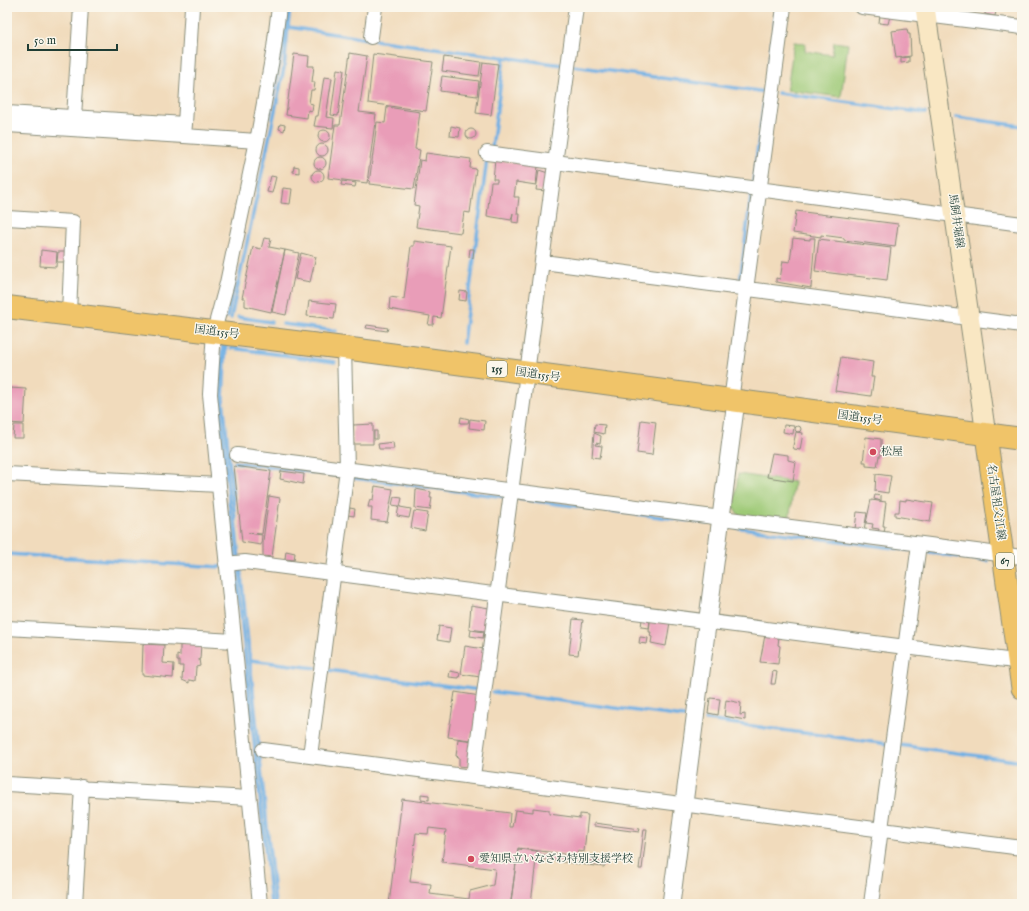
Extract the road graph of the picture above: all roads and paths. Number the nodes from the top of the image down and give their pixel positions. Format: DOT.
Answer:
graph roads {
  1 [pos="81,7"];
  2 [pos="192,7"];
  3 [pos="279,7"];
  4 [pos="374,7"];
  5 [pos="576,7"];
  6 [pos="784,7"];
  7 [pos="862,7"];
  8 [pos="925,11"];
  9 [pos="1022,27"];
  10 [pos="371,37"];
  11 [pos="7,113"];
  12 [pos="74,117"];
  13 [pos="7,125"];
  14 [pos="184,130"];
  15 [pos="257,141"];
  16 [pos="487,153"];
  17 [pos="556,162"];
  18 [pos="759,189"];
  19 [pos="956,216"];
  20 [pos="7,218"];
  21 [pos="1022,224"];
  22 [pos="542,262"];
  23 [pos="746,289"];
  24 [pos="7,307"];
  25 [pos="69,313"];
  26 [pos="969,318"];
  27 [pos="1022,325"];
  28 [pos="214,331"];
  29 [pos="344,348"];
  30 [pos="528,373"];
  31 [pos="733,401"];
  32 [pos="986,435"];
  33 [pos="1022,439"];
  34 [pos="237,455"];
  35 [pos="347,470"];
  36 [pos="7,474"];
  37 [pos="218,485"];
  38 [pos="512,491"];
  39 [pos="721,518"];
  40 [pos="919,544"];
  41 [pos="1013,556"];
  42 [pos="234,563"];
  43 [pos="334,573"];
  44 [pos="498,594"];
  45 [pos="708,621"];
  46 [pos="7,628"];
  47 [pos="234,641"];
  48 [pos="905,647"];
  49 [pos="1020,662"];
  50 [pos="1022,688"];
  51 [pos="263,750"];
  52 [pos="310,756"];
  53 [pos="473,776"];
  54 [pos="7,784"];
  55 [pos="82,788"];
  56 [pos="249,798"];
  57 [pos="684,805"];
  58 [pos="881,830"];
  59 [pos="1022,848"];
  60 [pos="75,904"];
  61 [pos="260,904"];
  62 [pos="671,904"];
  63 [pos="871,904"];
  1 -- 12 [label="street"];
  2 -- 14 [label="street"];
  3 -- 15 [label="street"];
  4 -- 10 [label="street"];
  5 -- 17 [label="street"];
  6 -- 18 [label="street"];
  7 -- 8 [label="street"];
  8 -- 9 [label="street"];
  8 -- 19 [label="main road, 馬飼井堀線"];
  11 -- 12 [label="street"];
  12 -- 14 [label="street"];
  13 -- 14 [label="street"];
  14 -- 15 [label="street"];
  15 -- 28 [label="street"];
  16 -- 17 [label="street"];
  17 -- 18 [label="street"];
  17 -- 22 [label="street"];
  18 -- 19 [label="street"];
  18 -- 23 [label="street"];
  19 -- 21 [label="street"];
  19 -- 26 [label="main road, 馬飼井堀線"];
  20 -- 25 [label="street"];
  22 -- 23 [label="street"];
  22 -- 30 [label="street"];
  23 -- 26 [label="street"];
  23 -- 31 [label="street"];
  24 -- 25 [label="highway, 国道155号 / 155"];
  25 -- 28 [label="highway, 国道155号 / 155"];
  26 -- 27 [label="street"];
  26 -- 32 [label="main road, 馬飼井堀線"];
  28 -- 29 [label="highway, 国道155号 / 155"];
  28 -- 37 [label="street"];
  29 -- 30 [label="highway, 国道155号 / 155"];
  29 -- 35 [label="street"];
  30 -- 31 [label="highway, 国道155号 / 155"];
  30 -- 38 [label="street"];
  31 -- 32 [label="highway, 国道155号 / 155"];
  31 -- 39 [label="street"];
  32 -- 33 [label="highway, 国道155号 / 155"];
  32 -- 41 [label="main road, 名古屋祖父江線 / 67"];
  34 -- 35 [label="street"];
  35 -- 38 [label="street"];
  35 -- 43 [label="street"];
  36 -- 37 [label="street"];
  37 -- 42 [label="street"];
  38 -- 39 [label="street"];
  38 -- 44 [label="street"];
  39 -- 40 [label="street"];
  39 -- 45 [label="street"];
  40 -- 41 [label="street"];
  40 -- 48 [label="street"];
  41 -- 49 [label="main road, 名古屋祖父江線 / 67"];
  42 -- 43 [label="street"];
  42 -- 47 [label="street"];
  43 -- 44 [label="street"];
  43 -- 52 [label="street"];
  44 -- 45 [label="street"];
  44 -- 53 [label="street"];
  45 -- 48 [label="street"];
  45 -- 57 [label="street"];
  46 -- 47 [label="street"];
  47 -- 56 [label="street"];
  48 -- 49 [label="street"];
  48 -- 58 [label="street"];
  49 -- 50 [label="main road, 名古屋祖父江線 / 67"];
  51 -- 52 [label="street"];
  52 -- 53 [label="street"];
  53 -- 57 [label="street"];
  54 -- 55 [label="street"];
  55 -- 56 [label="street"];
  55 -- 60 [label="street"];
  56 -- 61 [label="street"];
  57 -- 58 [label="street"];
  57 -- 62 [label="street"];
  58 -- 59 [label="street"];
  58 -- 63 [label="street"];
}
